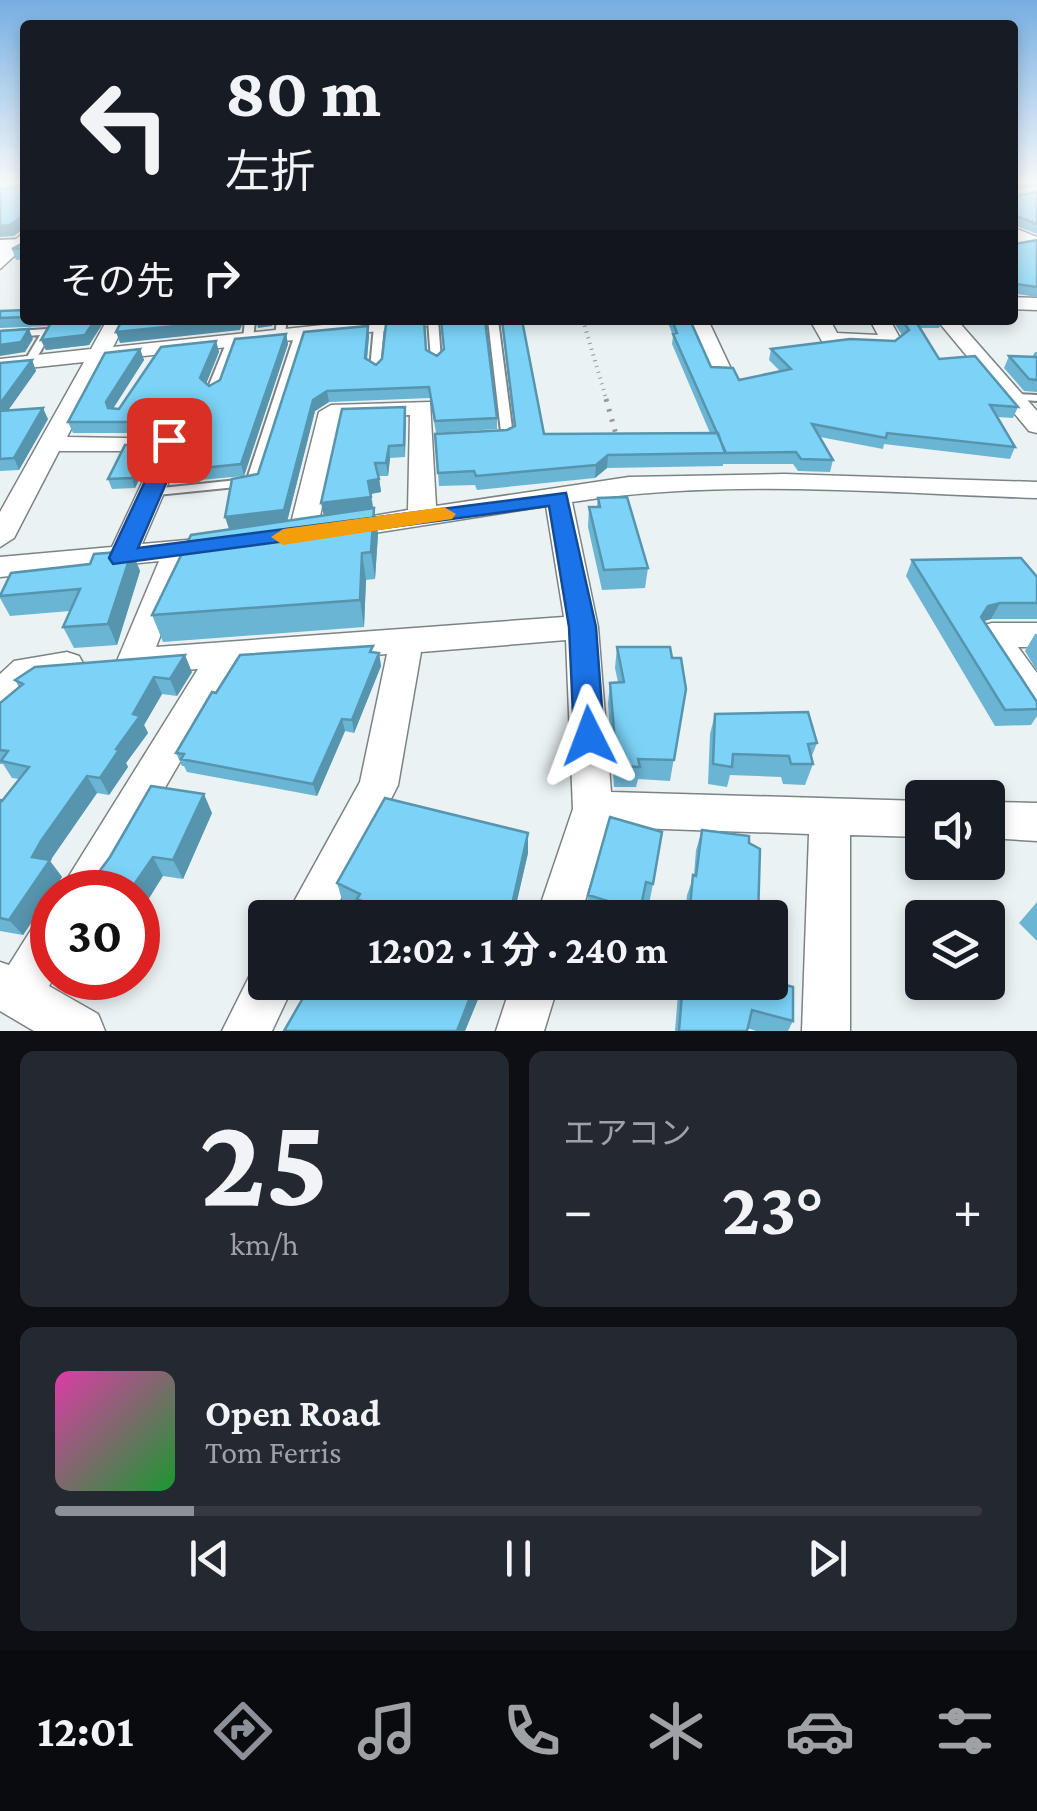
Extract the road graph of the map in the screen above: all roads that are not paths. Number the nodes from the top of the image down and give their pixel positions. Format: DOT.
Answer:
graph roads {
  1 [pos="1018,235"];
  2 [pos="1018,243"];
  3 [pos="114,325"];
  4 [pos="367,325"];
  5 [pos="428,325"];
  6 [pos="494,325"];
  7 [pos="700,325"];
  8 [pos="823,325"];
  9 [pos="883,325"];
  10 [pos="951,325"];
  11 [pos="326,326"];
  12 [pos="287,330"];
  13 [pos="243,334"];
  14 [pos="0,335"];
  15 [pos="100,353"];
  16 [pos="436,360"];
  17 [pos="29,362"];
  18 [pos="0,365"];
  19 [pos="376,369"];
  20 [pos="721,371"];
  21 [pos="213,390"];
  22 [pos="1014,396"];
  23 [pos="1037,398"];
  24 [pos="1037,426"];
  25 [pos="490,437"];
  26 [pos="54,444"];
  27 [pos="1037,490"];
  28 [pos="152,493"];
  29 [pos="558,498"];
  30 [pos="422,518"];
  31 [pos="302,534"];
  32 [pos="0,538"];
  33 [pos="178,551"];
  34 [pos="121,558"];
  35 [pos="0,567"];
  36 [pos="582,627"];
  37 [pos="1037,635"];
  38 [pos="406,641"];
  39 [pos="225,655"];
  40 [pos="134,660"];
  41 [pos="0,696"];
  42 [pos="1037,700"];
  43 [pos="593,809"];
  44 [pos="830,816"];
  45 [pos="905,818"];
  46 [pos="1005,821"];
  47 [pos="1037,822"];
  48 [pos="93,870"];
  49 [pos="317,900"];
  50 [pos="564,900"];
  51 [pos="30,965"];
  52 [pos="9,990"];
  53 [pos="262,1000"];
  54 [pos="530,1000"];
  55 [pos="81,1031"];
  56 [pos="246,1031"];
  57 [pos="520,1031"];
  58 [pos="826,1031"];
  1 -- 2 [label="street"];
  3 -- 15 [label="street"];
  4 -- 19 [label="lane"];
  5 -- 16 [label="lane"];
  6 -- 25 [label="lane"];
  7 -- 20 [label="street"];
  8 -- 9 [label="street"];
  10 -- 22 [label="street"];
  11 -- 12 [label="street"];
  12 -- 13 [label="street"];
  12 -- 28 [label="lane"];
  13 -- 15 [label="street"];
  13 -- 21 [label="lane"];
  14 -- 17 [label="lane"];
  15 -- 17 [label="street"];
  15 -- 26 [label="street"];
  17 -- 18 [label="street"];
  22 -- 23 [label="lane"];
  22 -- 24 [label="street"];
  26 -- 28 [label="street"];
  26 -- 32 [label="street"];
  27 -- 29 [label="street"];
  28 -- 34 [label="street"];
  29 -- 30 [label="street"];
  29 -- 36 [label="street"];
  30 -- 31 [label="street"];
  30 -- 31 [label="street"];
  31 -- 33 [label="street"];
  33 -- 34 [label="street"];
  33 -- 40 [label="street"];
  34 -- 35 [label="street"];
  36 -- 38 [label="street"];
  36 -- 43 [label="street"];
  37 -- 42 [label="street"];
  38 -- 39 [label="street"];
  38 -- 49 [label="street"];
  39 -- 40 [label="street"];
  39 -- 48 [label="street"];
  40 -- 41 [label="street"];
  43 -- 44 [label="street"];
  43 -- 50 [label="street"];
  44 -- 45 [label="street"];
  44 -- 58 [label="street"];
  46 -- 47 [label="street"];
  51 -- 52 [label="street"];
  52 -- 55 [label="street"];
  53 -- 56 [label="street"];
  54 -- 57 [label="street"];
}
